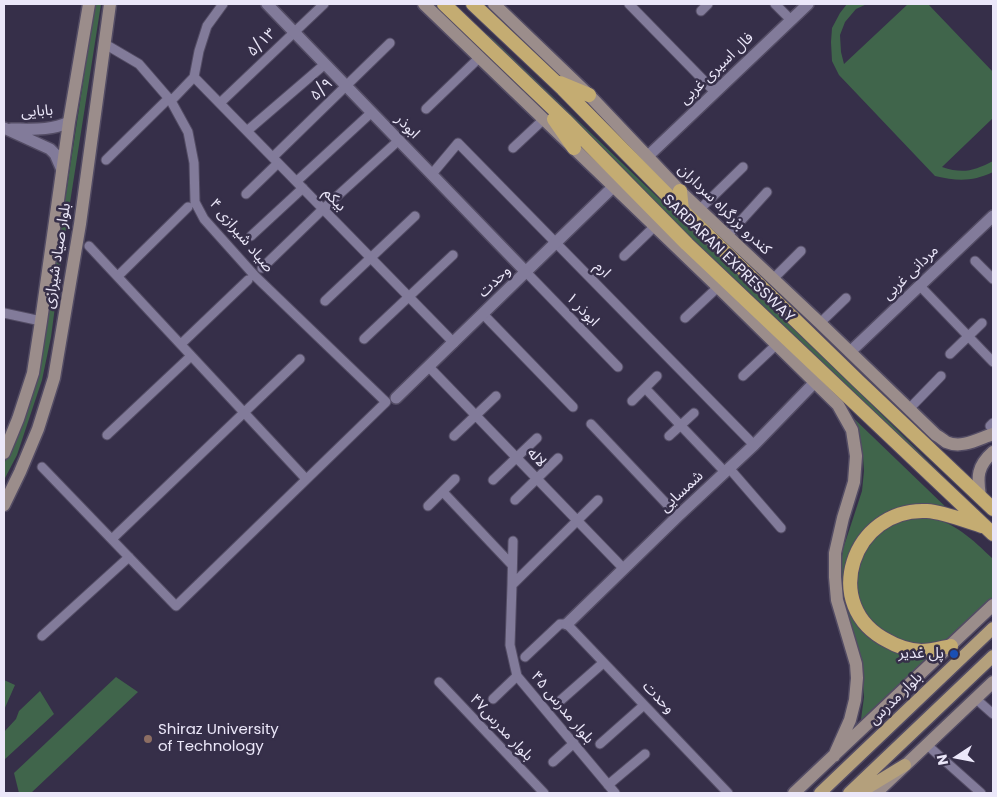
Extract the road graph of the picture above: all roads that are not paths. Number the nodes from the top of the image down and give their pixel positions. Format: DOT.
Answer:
graph roads {
  1 [pos="89,4"];
  2 [pos="110,4"];
  3 [pos="223,4"];
  4 [pos="267,4"];
  5 [pos="324,4"];
  6 [pos="424,4"];
  7 [pos="444,4"];
  8 [pos="473,4"];
  9 [pos="488,4"];
  10 [pos="494,4"];
  11 [pos="630,4"];
  12 [pos="708,4"];
  13 [pos="775,4"];
  14 [pos="808,4"];
  15 [pos="701,11"];
  16 [pos="791,20"];
  17 [pos="501,30"];
  18 [pos="294,32"];
  19 [pos="390,43"];
  20 [pos="105,44"];
  21 [pos="480,57"];
  22 [pos="325,64"];
  23 [pos="194,77"];
  24 [pos="553,80"];
  25 [pos="346,85"];
  26 [pos="715,92"];
  27 [pos="539,95"];
  28 [pos="589,95"];
  29 [pos="170,100"];
  30 [pos="220,103"];
  31 [pos="426,109"];
  32 [pos="372,112"];
  33 [pos="544,119"];
  34 [pos="69,122"];
  35 [pos="5,128"];
  36 [pos="247,131"];
  37 [pos="399,140"];
  38 [pos="513,148"];
  39 [pos="574,148"];
  40 [pos="647,157"];
  41 [pos="106,160"];
  42 [pos="276,160"];
  43 [pos="743,167"];
  44 [pos="62,170"];
  45 [pos="432,174"];
  46 [pos="300,184"];
  47 [pos="614,186"];
  48 [pos="680,192"];
  49 [pos="767,192"];
  50 [pos="246,194"];
  51 [pos="188,207"];
  52 [pos="323,209"];
  53 [pos="693,212"];
  54 [pos="414,216"];
  55 [pos="993,216"];
  56 [pos="651,222"];
  57 [pos="728,235"];
  58 [pos="251,236"];
  59 [pos="556,243"];
  60 [pos="687,244"];
  61 [pos="89,246"];
  62 [pos="800,251"];
  63 [pos="452,255"];
  64 [pos="624,256"];
  65 [pos="371,258"];
  66 [pos="976,261"];
  67 [pos="262,268"];
  68 [pos="526,272"];
  69 [pos="118,276"];
  70 [pos="773,279"];
  71 [pos="993,279"];
  72 [pos="248,280"];
  73 [pos="718,286"];
  74 [pos="920,286"];
  75 [pos="409,297"];
  76 [pos="846,298"];
  77 [pos="326,301"];
  78 [pos="4,313"];
  79 [pos="483,314"];
  80 [pos="685,318"];
  81 [pos="41,321"];
  82 [pos="820,322"];
  83 [pos="982,323"];
  84 [pos="968,336"];
  85 [pos="364,339"];
  86 [pos="454,342"];
  87 [pos="181,344"];
  88 [pos="777,344"];
  89 [pos="850,352"];
  90 [pos="950,354"];
  91 [pos="191,356"];
  92 [pos="300,359"];
  93 [pos="993,362"];
  94 [pos="429,367"];
  95 [pos="618,367"];
  96 [pos="657,376"];
  97 [pos="743,376"];
  98 [pos="941,376"];
  99 [pos="816,381"];
  100 [pos="645,388"];
  101 [pos="496,396"];
  102 [pos="391,400"];
  103 [pos="632,401"];
  104 [pos="573,407"];
  105 [pos="909,409"];
  106 [pos="244,413"];
  107 [pos="694,414"];
  108 [pos="476,416"];
  109 [pos="591,424"];
  110 [pos="681,425"];
  111 [pos="992,428"];
  112 [pos="107,435"];
  113 [pos="454,436"];
  114 [pos="669,436"];
  115 [pos="538,438"];
  116 [pos="754,445"];
  117 [pos="993,452"];
  118 [pos="4,453"];
  119 [pos="516,458"];
  120 [pos="558,458"];
  121 [pos="42,467"];
  122 [pos="727,470"];
  123 [pos="306,479"];
  124 [pos="456,479"];
  125 [pos="536,479"];
  126 [pos="494,480"];
  127 [pos="443,492"];
  128 [pos="980,496"];
  129 [pos="515,500"];
  130 [pos="598,500"];
  131 [pos="4,505"];
  132 [pos="428,506"];
  133 [pos="993,509"];
  134 [pos="678,516"];
  135 [pos="577,521"];
  136 [pos="781,528"];
  137 [pos="990,531"];
  138 [pos="112,539"];
  139 [pos="513,541"];
  140 [pos="129,557"];
  141 [pos="512,565"];
  142 [pos="624,569"];
  143 [pos="512,586"];
  144 [pos="993,605"];
  145 [pos="567,624"];
  146 [pos="993,628"];
  147 [pos="42,636"];
  148 [pos="951,646"];
  149 [pos="525,656"];
  150 [pos="993,656"];
  151 [pos="603,663"];
  152 [pos="517,676"];
  153 [pos="439,682"];
  154 [pos="993,682"];
  155 [pos="975,698"];
  156 [pos="493,699"];
  157 [pos="561,700"];
  158 [pos="644,705"];
  159 [pos="993,714"];
  160 [pos="574,743"];
  161 [pos="600,744"];
  162 [pos="926,744"];
  163 [pos="645,754"];
  164 [pos="834,756"];
  165 [pos="553,762"];
  166 [pos="905,765"];
  167 [pos="608,785"];
  168 [pos="544,793"];
  169 [pos="615,793"];
  170 [pos="728,793"];
  171 [pos="794,793"];
  172 [pos="820,793"];
  173 [pos="849,793"];
  174 [pos="859,793"];
  175 [pos="876,793"];
  176 [pos="981,793"];
  1 -- 34 [label="main road, بلوار صیاد شیرازی"];
  2 -- 20 [label="main road, بلوار صیاد شیرازی"];
  3 -- 23 [label="street"];
  4 -- 18 [label="street, ابوذر"];
  5 -- 18 [label="street, ۵/۱۳"];
  6 -- 21 [label="main road"];
  7 -- 27 [label="highway, SARDARAN EXPRESSWAY"];
  8 -- 17 [label="highway, SARDARAN EXPRESSWAY"];
  9 -- 17 [label="highway"];
  10 -- 28 [label="main road, کندرو بزرگراه سرداران"];
  11 -- 26 [label="street"];
  12 -- 15 [label="street"];
  13 -- 16 [label="street"];
  14 -- 16 [label="street, فال اسیری غربی"];
  16 -- 26 [label="street, فال اسیری غربی"];
  17 -- 24 [label="highway, SARDARAN EXPRESSWAY"];
  18 -- 22 [label="street, ابوذر"];
  18 -- 30 [label="street, ۵/۱۳"];
  19 -- 25 [label="street, ۵/۹"];
  20 -- 29 [label="street, صیاد شیرازی ۴"];
  20 -- 131 [label="main road, بلوار صیاد شیرازی"];
  21 -- 31 [label="street"];
  21 -- 33 [label="main road"];
  22 -- 25 [label="street, ابوذر"];
  22 -- 36 [label="street"];
  23 -- 29 [label="street"];
  23 -- 30 [label="street, بیکم"];
  24 -- 28 [label="highway"];
  24 -- 53 [label="highway, SARDARAN EXPRESSWAY"];
  25 -- 32 [label="street, ابوذر"];
  25 -- 42 [label="street, ۵/۹"];
  26 -- 40 [label="street, فال اسیری غربی"];
  27 -- 39 [label="highway"];
  27 -- 60 [label="highway, SARDARAN EXPRESSWAY"];
  28 -- 40 [label="main road, کندرو بزرگراه سرداران"];
  29 -- 41 [label="street"];
  29 -- 102 [label="street, صیاد شیرازی ۴"];
  30 -- 36 [label="street, بیکم"];
  32 -- 37 [label="street, ابوذر"];
  32 -- 46 [label="street"];
  33 -- 38 [label="street"];
  33 -- 39 [label="main road"];
  34 -- 35 [label="street, بابایی"];
  34 -- 44 [label="main road, بلوار صیاد شیرازی"];
  35 -- 44 [label="street, بابایی"];
  36 -- 42 [label="street, بیکم"];
  37 -- 45 [label="street, ابوذر"];
  37 -- 52 [label="street"];
  39 -- 47 [label="main road"];
  40 -- 48 [label="main road, کندرو بزرگراه سرداران"];
  42 -- 46 [label="street, بیکم"];
  42 -- 50 [label="street, ۵/۹"];
  43 -- 53 [label="street"];
  44 -- 81 [label="main road, بلوار صیاد شیرازی"];
  45 -- 59 [label="street, ارم"];
  45 -- 68 [label="street, ابوذر"];
  46 -- 52 [label="street, بیکم"];
  46 -- 58 [label="street"];
  47 -- 56 [label="main road"];
  47 -- 59 [label="street, وحدت"];
  48 -- 53 [label="highway"];
  49 -- 57 [label="street"];
  51 -- 69 [label="street"];
  52 -- 65 [label="street, بیکم"];
  52 -- 67 [label="street"];
  53 -- 57 [label="main road, کندرو بزرگراه سرداران"];
  53 -- 128 [label="highway, SARDARAN EXPRESSWAY"];
  54 -- 65 [label="street"];
  55 -- 74 [label="street, مردانی غربی"];
  56 -- 60 [label="highway"];
  56 -- 64 [label="street"];
  56 -- 73 [label="main road"];
  57 -- 70 [label="main road, کندرو بزرگراه سرداران"];
  59 -- 68 [label="street, وحدت"];
  59 -- 116 [label="street, ارم"];
  60 -- 137 [label="highway, SARDARAN EXPRESSWAY"];
  61 -- 69 [label="street"];
  62 -- 70 [label="street"];
  63 -- 75 [label="street"];
  65 -- 75 [label="street, بیکم"];
  65 -- 77 [label="street"];
  66 -- 71 [label="street"];
  68 -- 79 [label="street, وحدت"];
  68 -- 95 [label="street, ابوذر ۱"];
  69 -- 87 [label="street"];
  70 -- 82 [label="main road, کندرو بزرگراه سرداران"];
  72 -- 87 [label="street"];
  73 -- 80 [label="street"];
  73 -- 88 [label="main road"];
  74 -- 84 [label="street"];
  74 -- 89 [label="street, مردانی غربی"];
  75 -- 85 [label="street"];
  75 -- 86 [label="street, بیکم"];
  76 -- 82 [label="street"];
  78 -- 81 [label="street"];
  79 -- 86 [label="street, وحدت"];
  79 -- 104 [label="street"];
  81 -- 118 [label="main road, بلوار صیاد شیرازی"];
  82 -- 89 [label="main road, کندرو بزرگراه سرداران"];
  83 -- 84 [label="street"];
  84 -- 90 [label="street"];
  84 -- 93 [label="street"];
  86 -- 94 [label="street, وحدت"];
  87 -- 91 [label="street"];
  88 -- 97 [label="street"];
  88 -- 99 [label="main road"];
  89 -- 105 [label="main road, کندرو بزرگراه سرداران"];
  91 -- 106 [label="street"];
  91 -- 112 [label="street"];
  92 -- 106 [label="street"];
  94 -- 102 [label="street, وحدت"];
  94 -- 108 [label="street, لاله"];
  96 -- 100 [label="street"];
  98 -- 105 [label="street"];
  99 -- 116 [label="street, شمسایی"];
  99 -- 164 [label="main road"];
  100 -- 103 [label="street"];
  100 -- 110 [label="street"];
  101 -- 108 [label="street"];
  102 -- 123 [label="street"];
  105 -- 111 [label="main road, کندرو بزرگراه سرداران"];
  106 -- 123 [label="street"];
  106 -- 138 [label="street"];
  107 -- 110 [label="street"];
  108 -- 113 [label="street"];
  108 -- 119 [label="street, لاله"];
  109 -- 134 [label="street"];
  110 -- 114 [label="street"];
  110 -- 122 [label="street"];
  115 -- 119 [label="street"];
  116 -- 122 [label="street, شمسایی"];
  117 -- 128 [label="main road"];
  119 -- 125 [label="street, لاله"];
  119 -- 126 [label="street"];
  120 -- 125 [label="street"];
  121 -- 138 [label="street"];
  122 -- 134 [label="street, شمسایی"];
  122 -- 136 [label="street"];
  123 -- 140 [label="street"];
  124 -- 127 [label="street"];
  125 -- 129 [label="street"];
  125 -- 135 [label="street, لاله"];
  127 -- 132 [label="street"];
  127 -- 141 [label="street"];
  128 -- 133 [label="highway, SARDARAN EXPRESSWAY"];
  130 -- 135 [label="street"];
  134 -- 142 [label="street, شمسایی"];
  135 -- 142 [label="street, لاله"];
  135 -- 143 [label="street"];
  137 -- 148 [label="highway"];
  138 -- 140 [label="street"];
  139 -- 141 [label="street, ۴۵ بلوار مدرس"];
  140 -- 147 [label="street"];
  141 -- 143 [label="street, ۴۵ بلوار مدرس"];
  142 -- 145 [label="street, شمسایی"];
  143 -- 152 [label="street, ۴۵ بلوار مدرس"];
  144 -- 148 [label="main road"];
  145 -- 149 [label="street"];
  145 -- 151 [label="street, وحدت"];
  146 -- 172 [label="main road, بلوار مدرس"];
  148 -- 164 [label="main road"];
  150 -- 173 [label="main road"];
  151 -- 157 [label="street"];
  151 -- 158 [label="street, وحدت"];
  152 -- 156 [label="street"];
  152 -- 160 [label="street, ۴۵ بلوار مدرس"];
  153 -- 168 [label="street, بلوار مدرس۴۷"];
  154 -- 155 [label="main road"];
  155 -- 159 [label="street"];
  155 -- 162 [label="main road"];
  158 -- 161 [label="street"];
  158 -- 170 [label="street, وحدت"];
  160 -- 165 [label="street"];
  160 -- 167 [label="street, ۴۵ بلوار مدرس"];
  162 -- 166 [label="main road"];
  162 -- 176 [label="street"];
  163 -- 167 [label="street"];
  164 -- 171 [label="main road"];
  166 -- 174 [label="main road"];
  166 -- 175 [label="main road"];
  167 -- 169 [label="street, ۴۵ بلوار مدرس"];
}
